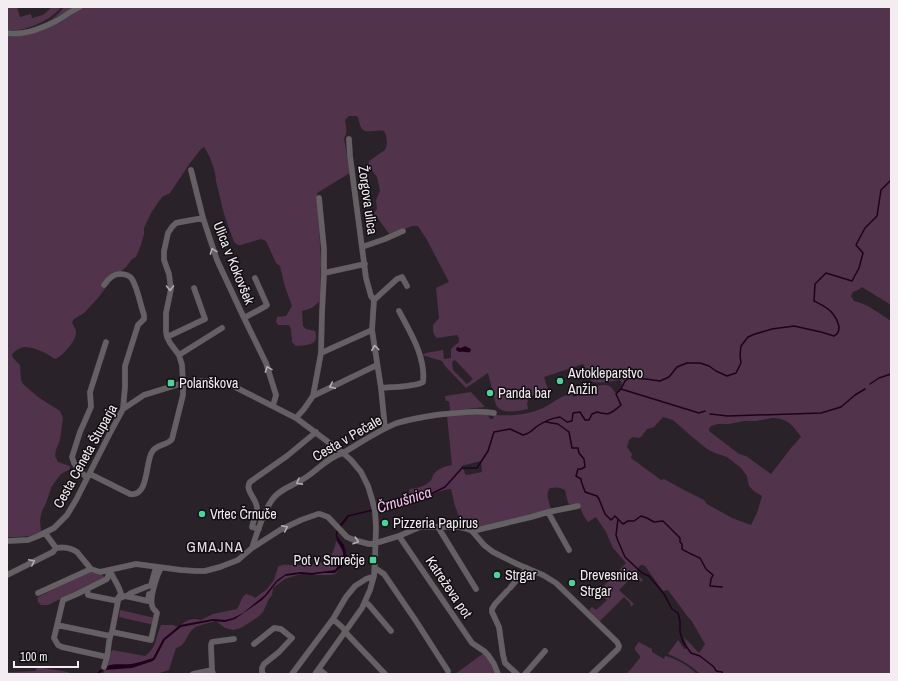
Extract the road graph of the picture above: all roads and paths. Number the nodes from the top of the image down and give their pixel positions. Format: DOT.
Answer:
graph roads {
  1 [pos="80,7"];
  2 [pos="7,33"];
  3 [pos="349,139"];
  4 [pos="191,170"];
  5 [pos="319,198"];
  6 [pos="203,218"];
  7 [pos="403,231"];
  8 [pos="362,247"];
  9 [pos="364,264"];
  10 [pos="324,273"];
  11 [pos="254,278"];
  12 [pos="104,285"];
  13 [pos="407,286"];
  14 [pos="194,288"];
  15 [pos="374,300"];
  16 [pos="399,311"];
  17 [pos="244,318"];
  18 [pos="222,328"];
  19 [pos="372,330"];
  20 [pos="167,337"];
  21 [pos="106,342"];
  22 [pos="321,353"];
  23 [pos="179,354"];
  24 [pos="377,365"];
  25 [pos="183,383"];
  26 [pos="381,388"];
  27 [pos="313,396"];
  28 [pos="273,406"];
  29 [pos="123,409"];
  30 [pos="494,413"];
  31 [pos="296,418"];
  32 [pos="385,428"];
  33 [pos="316,432"];
  34 [pos="343,453"];
  35 [pos="88,476"];
  36 [pos="578,506"];
  37 [pos="548,512"];
  38 [pos="438,528"];
  39 [pos="259,529"];
  40 [pos="472,531"];
  41 [pos="45,532"];
  42 [pos="400,536"];
  43 [pos="7,541"];
  44 [pos="376,543"];
  45 [pos="56,548"];
  46 [pos="252,548"];
  47 [pos="569,550"];
  48 [pos="158,567"];
  49 [pos="375,568"];
  50 [pos="527,568"];
  51 [pos="91,569"];
  52 [pos="110,570"];
  53 [pos="7,575"];
  54 [pos="374,576"];
  55 [pos="151,585"];
  56 [pos="87,589"];
  57 [pos="476,589"];
  58 [pos="38,593"];
  59 [pos="127,596"];
  60 [pos="118,600"];
  61 [pos="150,601"];
  62 [pos="365,602"];
  63 [pos="333,619"];
  64 [pos="57,625"];
  65 [pos="346,631"];
  66 [pos="391,631"];
  67 [pos="111,634"];
  68 [pos="234,639"];
  69 [pos="254,644"];
  70 [pos="545,651"];
  71 [pos="107,656"];
  72 [pos="104,667"];
  73 [pos="317,671"];
  74 [pos="448,671"];
  75 [pos="212,672"];
  76 [pos="193,674"];
  77 [pos="263,674"];
  78 [pos="292,674"];
  79 [pos="325,674"];
  80 [pos="385,674"];
  81 [pos="498,674"];
  82 [pos="517,674"];
  83 [pos="525,674"];
  84 [pos="592,674"];
  1 -- 2 [label="street"];
  3 -- 8 [label="street, Žorgova ulica"];
  4 -- 6 [label="street, Ulica v Kokovšek"];
  5 -- 10 [label="street"];
  17 -- 6 [label="street, Ulica v Kokovšek, one-way"];
  6 -- 20 [label="street, Ulica v Kokovšek, one-way"];
  7 -- 8 [label="street"];
  8 -- 9 [label="street, Žorgova ulica"];
  9 -- 10 [label="street"];
  9 -- 15 [label="street, Žorgova ulica"];
  10 -- 22 [label="street"];
  11 -- 17 [label="street, Ulica v Kokovšek"];
  12 -- 29 [label="street"];
  13 -- 15 [label="street"];
  14 -- 20 [label="street"];
  15 -- 19 [label="street, Žorgova ulica"];
  16 -- 26 [label="street"];
  28 -- 17 [label="street, Ulica v Kokovšek, one-way"];
  18 -- 23 [label="street"];
  19 -- 22 [label="street"];
  24 -- 19 [label="street, Žorgova ulica, one-way"];
  20 -- 23 [label="street"];
  21 -- 35 [label="street"];
  22 -- 27 [label="street"];
  23 -- 25 [label="street"];
  24 -- 26 [label="street, Žorgova ulica"];
  24 -- 27 [label="street, one-way"];
  25 -- 28 [label="street, Cesta Ceneta Štuparja"];
  25 -- 29 [label="street, Cesta Ceneta Štuparja"];
  25 -- 35 [label="street"];
  26 -- 32 [label="street, Žorgova ulica"];
  27 -- 31 [label="street"];
  28 -- 31 [label="street, Cesta Ceneta Štuparja"];
  29 -- 35 [label="street, Cesta Ceneta Štuparja"];
  30 -- 32 [label="street, Cesta v Pečale"];
  31 -- 33 [label="street, Cesta Ceneta Štuparja"];
  32 -- 34 [label="street, Cesta v Pečale"];
  33 -- 34 [label="street, Cesta Ceneta Štuparja"];
  33 -- 39 [label="street"];
  34 -- 39 [label="street, Cesta v Pečale, one-way"];
  34 -- 44 [label="street, Cesta Ceneta Štuparja"];
  35 -- 41 [label="street, Cesta Ceneta Štuparja"];
  36 -- 37 [label="street"];
  37 -- 40 [label="street"];
  37 -- 47 [label="street"];
  38 -- 40 [label="street"];
  38 -- 42 [label="street"];
  38 -- 57 [label="street"];
  39 -- 46 [label="street, Cesta v Pečale"];
  40 -- 50 [label="street"];
  41 -- 43 [label="street, Cesta Ceneta Štuparja"];
  41 -- 45 [label="street"];
  42 -- 44 [label="street"];
  42 -- 81 [label="street, Katreževa pot"];
  46 -- 44 [label="street, one-way"];
  44 -- 49 [label="street, Cesta Ceneta Štuparja"];
  45 -- 51 [label="street"];
  53 -- 45 [label="street, one-way"];
  46 -- 48 [label="street"];
  48 -- 52 [label="street"];
  48 -- 55 [label="street"];
  48 -- 61 [label="street"];
  49 -- 54 [label="street, Cesta Ceneta Štuparja"];
  49 -- 74 [label="street"];
  50 -- 82 [label="street"];
  50 -- 84 [label="street"];
  51 -- 52 [label="street"];
  51 -- 58 [label="street"];
  52 -- 56 [label="street"];
  52 -- 60 [label="street"];
  54 -- 62 [label="street, Cesta Ceneta Štuparja"];
  54 -- 63 [label="street"];
  55 -- 59 [label="street"];
  55 -- 61 [label="street"];
  56 -- 60 [label="street"];
  56 -- 64 [label="street"];
  59 -- 60 [label="street"];
  59 -- 61 [label="street"];
  60 -- 67 [label="street"];
  61 -- 67 [label="street"];
  62 -- 65 [label="street, Cesta Ceneta Štuparja"];
  62 -- 66 [label="street"];
  63 -- 65 [label="street"];
  63 -- 78 [label="street"];
  64 -- 67 [label="street"];
  64 -- 71 [label="street"];
  65 -- 73 [label="street, Cesta Ceneta Štuparja"];
  65 -- 80 [label="street"];
  67 -- 71 [label="street"];
  68 -- 75 [label="street"];
  69 -- 77 [label="street"];
  70 -- 83 [label="street"];
  71 -- 72 [label="street"];
  73 -- 79 [label="street"];
  75 -- 76 [label="street"];
}
